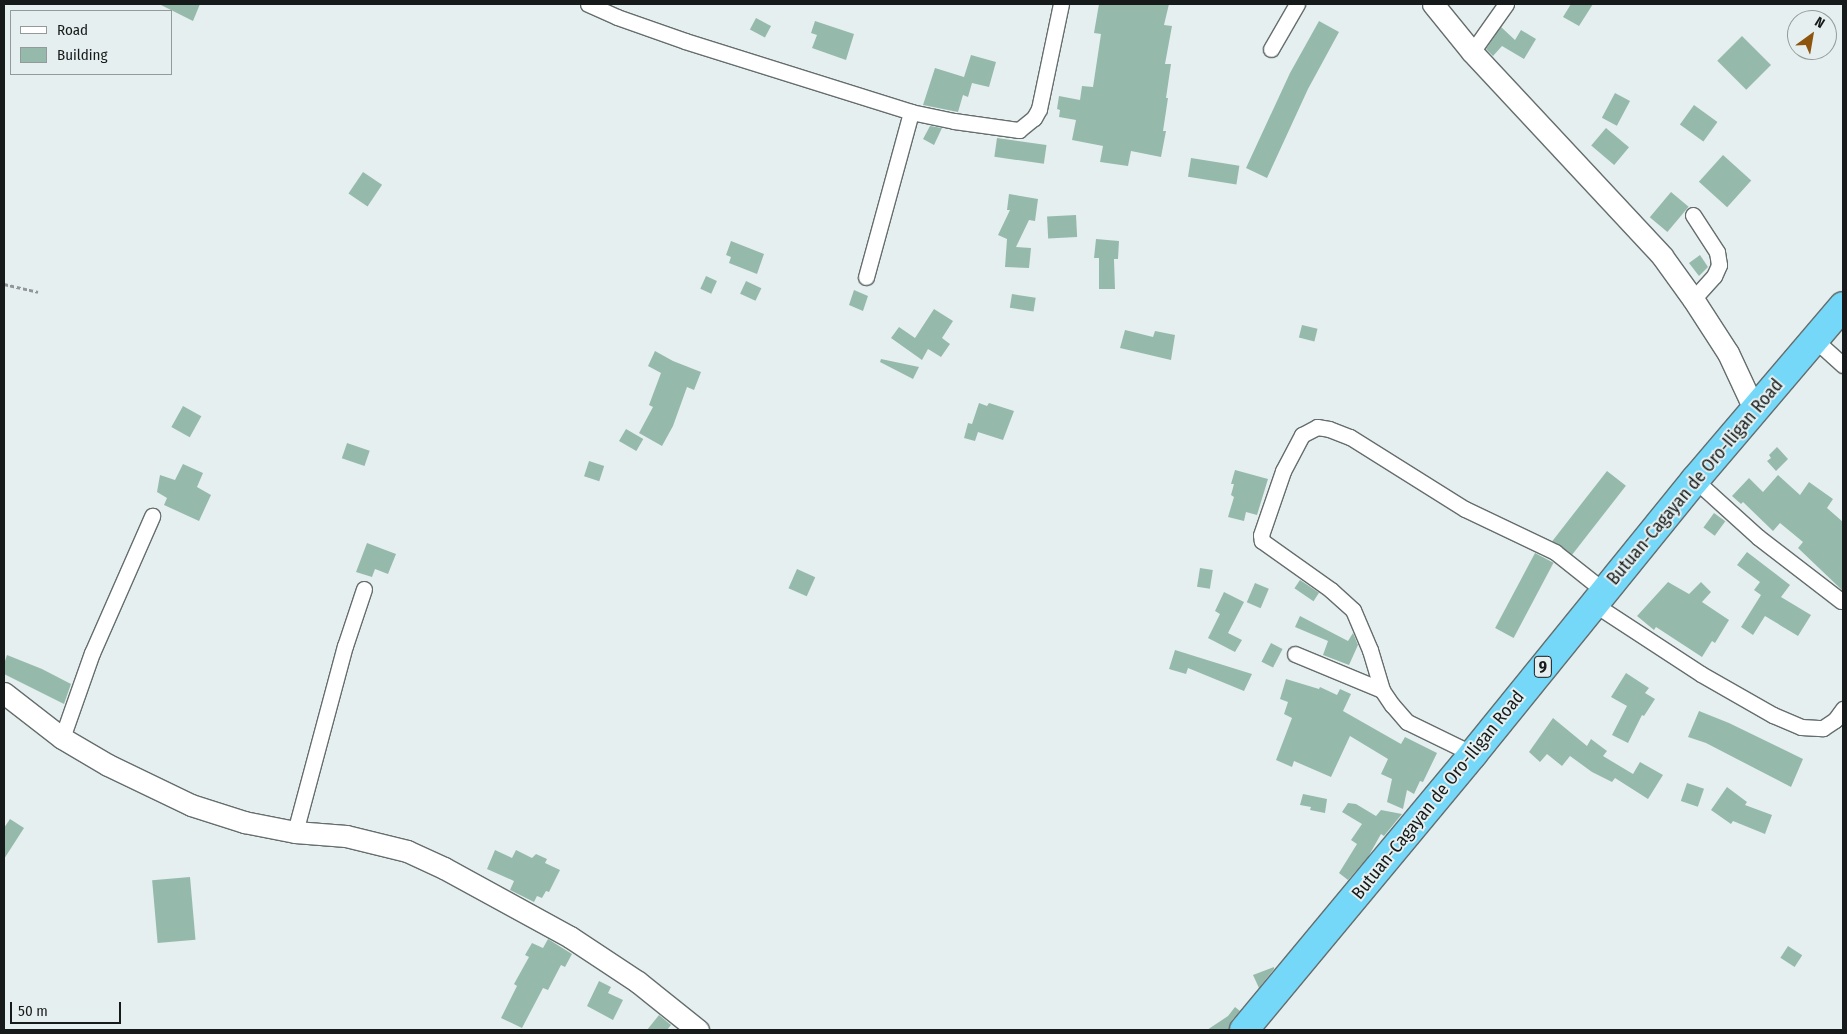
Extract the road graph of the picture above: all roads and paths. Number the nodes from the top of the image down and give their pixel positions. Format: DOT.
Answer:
graph roads {
  1 [pos="588,4"];
  2 [pos="1061,4"];
  3 [pos="1297,4"];
  4 [pos="1433,4"];
  5 [pos="1506,4"];
  6 [pos="1271,49"];
  7 [pos="1472,52"];
  8 [pos="911,112"];
  9 [pos="1693,215"];
  10 [pos="866,277"];
  11 [pos="4,284"];
  12 [pos="38,292"];
  13 [pos="1693,299"];
  14 [pos="1843,306"];
  15 [pos="1814,340"];
  16 [pos="1843,365"];
  17 [pos="1755,410"];
  18 [pos="1695,480"];
  19 [pos="152,516"];
  20 [pos="364,589"];
  21 [pos="1599,598"];
  22 [pos="1841,601"];
  23 [pos="1295,654"];
  24 [pos="1382,690"];
  25 [pos="4,694"];
  26 [pos="1843,709"];
  27 [pos="62,738"];
  28 [pos="1473,754"];
  29 [pos="295,832"];
  30 [pos="698,1030"];
  31 [pos="1244,1030"];
  1 -- 8 [label="street"];
  2 -- 8 [label="street"];
  3 -- 6 [label="street"];
  4 -- 7 [label="street"];
  5 -- 7 [label="street"];
  7 -- 13 [label="street"];
  8 -- 10 [label="street"];
  9 -- 13 [label="street"];
  11 -- 12 [label="path"];
  13 -- 17 [label="street"];
  14 -- 15 [label="highway, Butuan-Cagayan de Oro-Iligan Road / 9"];
  15 -- 16 [label="street"];
  15 -- 17 [label="highway, Butuan-Cagayan de Oro-Iligan Road / 9"];
  17 -- 18 [label="highway, Butuan-Cagayan de Oro-Iligan Road / 9"];
  18 -- 21 [label="highway, Butuan-Cagayan de Oro-Iligan Road / 9"];
  18 -- 22 [label="street"];
  19 -- 27 [label="street"];
  20 -- 29 [label="street"];
  21 -- 24 [label="street"];
  21 -- 26 [label="street"];
  21 -- 28 [label="highway, Butuan-Cagayan de Oro-Iligan Road / 9"];
  23 -- 24 [label="street"];
  24 -- 28 [label="street"];
  25 -- 27 [label="street"];
  27 -- 29 [label="street"];
  28 -- 31 [label="highway, Butuan-Cagayan de Oro-Iligan Road / 9"];
  29 -- 30 [label="street"];
}
